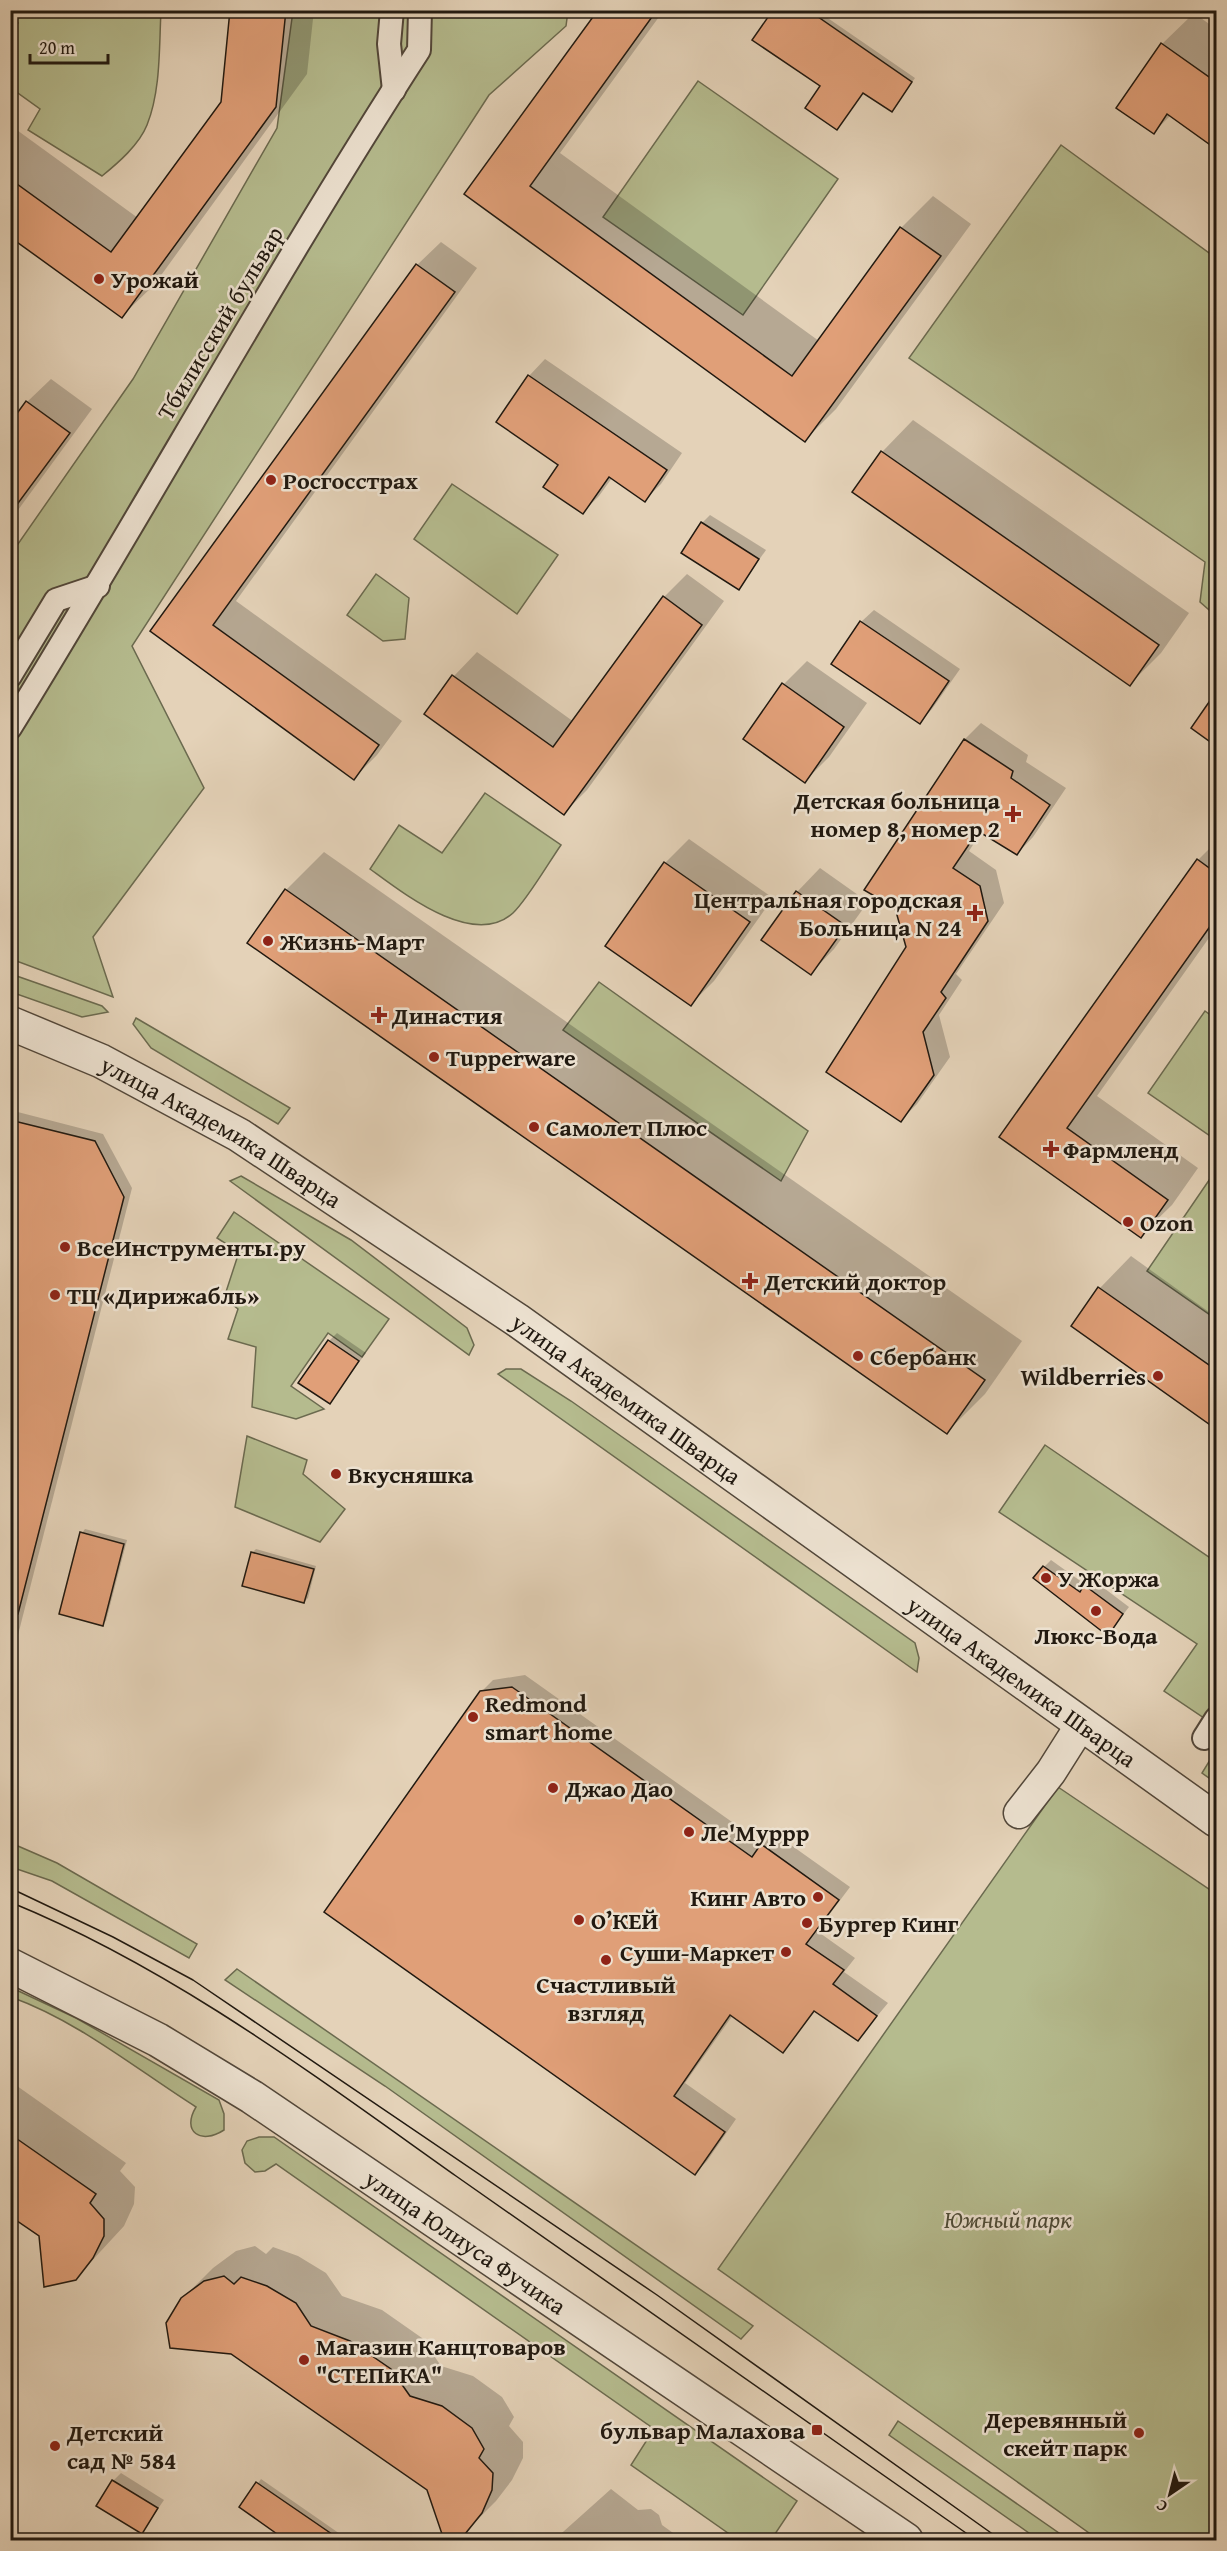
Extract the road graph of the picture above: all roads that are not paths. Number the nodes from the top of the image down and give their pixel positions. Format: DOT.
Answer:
graph roads {
  1 [pos="392,10"];
  2 [pos="420,10"];
  3 [pos="394,90"];
  4 [pos="98,586"];
  5 [pos="10,676"];
  6 [pos="10,728"];
  7 [pos="10,1023"];
  8 [pos="1216,1719"];
  9 [pos="1082,1723"];
  10 [pos="1204,1738"];
  11 [pos="1019,1813"];
  12 [pos="1216,1820"];
  13 [pos="10,1965"];
  14 [pos="906,2541"];
  1 -- 3 [label="street"];
  2 -- 3 [label="street, Тбилисский бульвар"];
  3 -- 4 [label="street, Тбилисский бульвар"];
  4 -- 5 [label="street"];
  4 -- 6 [label="street, Тбилисский бульвар"];
  7 -- 9 [label="street, улица Академика Шварца"];
  8 -- 10 [label="street"];
  9 -- 11 [label="street"];
  9 -- 12 [label="street, улица Академика Шварца"];
  13 -- 14 [label="street, улица Юлиуса Фучика"];
}
